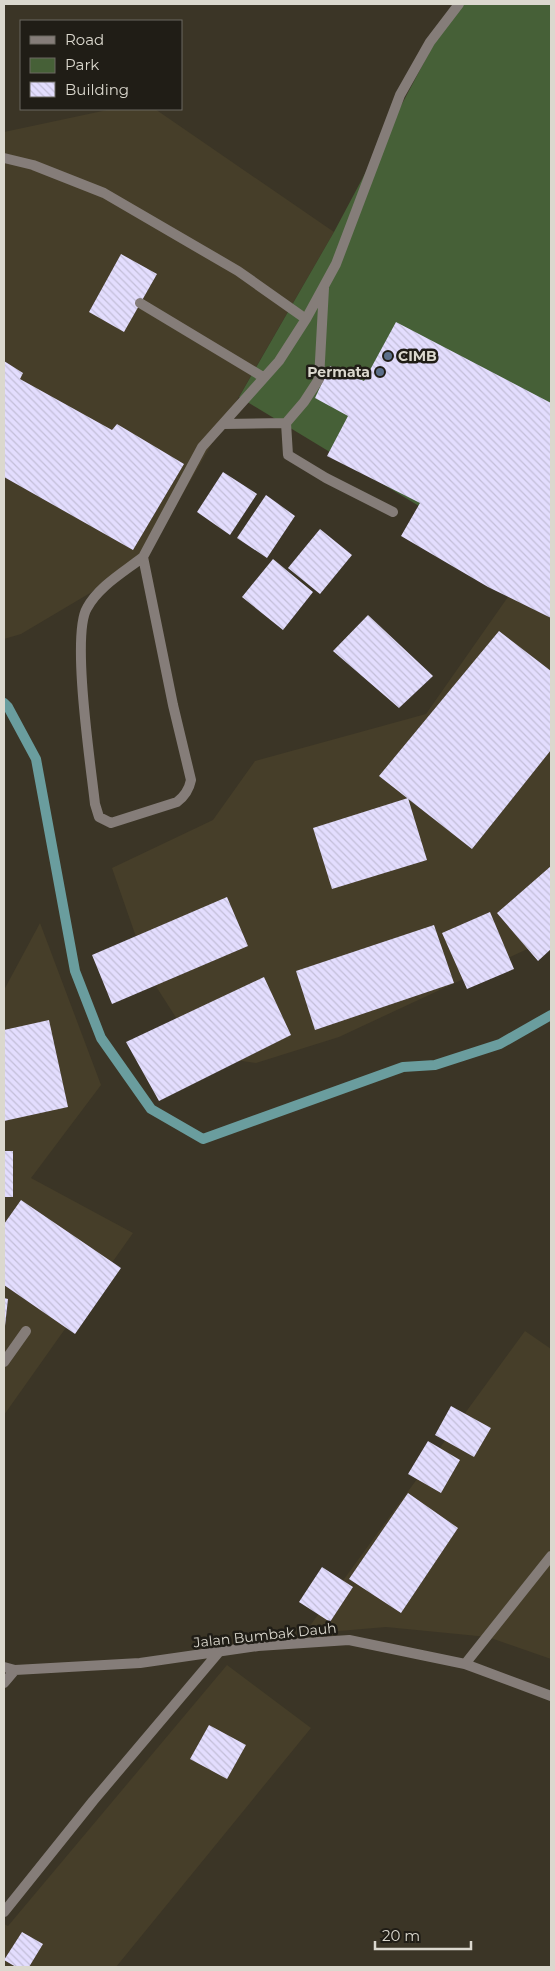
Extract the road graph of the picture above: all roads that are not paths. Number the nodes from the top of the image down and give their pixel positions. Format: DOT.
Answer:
graph roads {
  1 [pos="459,4"];
  2 [pos="4,158"];
  3 [pos="324,284"];
  4 [pos="140,303"];
  5 [pos="306,319"];
  6 [pos="264,377"];
  7 [pos="286,423"];
  8 [pos="223,424"];
  9 [pos="393,512"];
  10 [pos="143,557"];
  11 [pos="26,1330"];
  12 [pos="4,1362"];
  13 [pos="551,1556"];
  14 [pos="219,1652"];
  15 [pos="466,1664"];
  16 [pos="4,1667"];
  17 [pos="15,1670"];
  18 [pos="4,1683"];
  19 [pos="551,1696"];
  20 [pos="4,1912"];
  1 -- 3 [label="street"];
  2 -- 5 [label="street"];
  3 -- 5 [label="street"];
  3 -- 7 [label="street"];
  4 -- 6 [label="street"];
  5 -- 6 [label="street"];
  6 -- 8 [label="street"];
  7 -- 8 [label="street"];
  7 -- 9 [label="street"];
  8 -- 10 [label="street"];
  10 -- 10 [label="street"];
  11 -- 12 [label="street"];
  13 -- 15 [label="street"];
  14 -- 15 [label="street, Jalan Bumbak Dauh"];
  14 -- 17 [label="street, Jalan Bumbak Dauh"];
  14 -- 20 [label="street"];
  15 -- 19 [label="street, Jalan Bumbak Dauh"];
  16 -- 17 [label="street, Jalan Bumbak Dauh"];
  17 -- 18 [label="street"];
}
